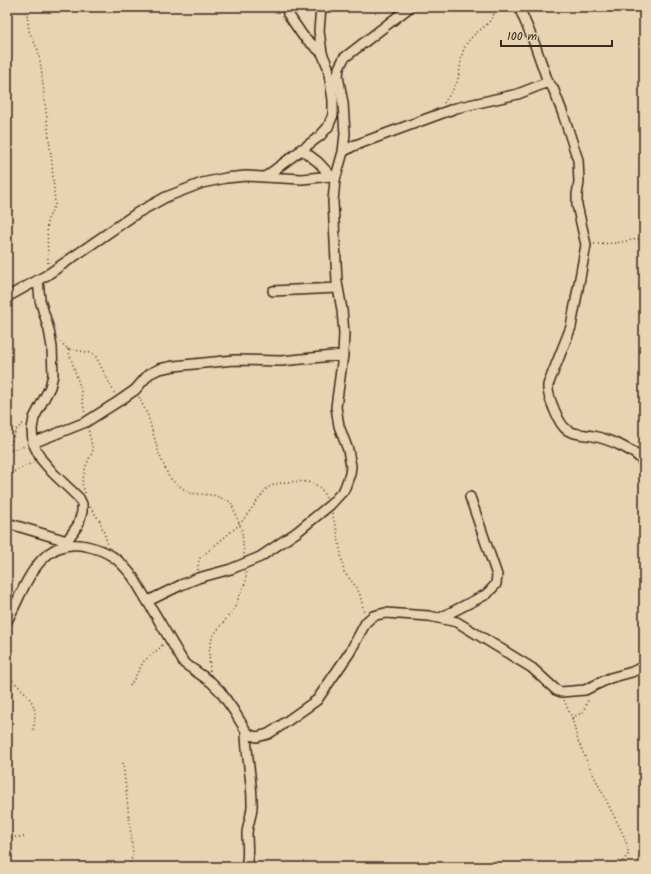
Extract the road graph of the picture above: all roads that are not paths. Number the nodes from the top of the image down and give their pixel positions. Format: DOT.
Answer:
graph roads {
  1 [pos="286,7"];
  2 [pos="322,7"];
  3 [pos="410,7"];
  4 [pos="519,7"];
  5 [pos="322,53"];
  6 [pos="548,82"];
  7 [pos="301,149"];
  8 [pos="343,152"];
  9 [pos="266,177"];
  10 [pos="333,178"];
  11 [pos="38,280"];
  12 [pos="338,288"];
  13 [pos="273,291"];
  14 [pos="7,297"];
  15 [pos="343,355"];
  16 [pos="33,443"];
  17 [pos="644,463"];
  18 [pos="470,497"];
  19 [pos="7,523"];
  20 [pos="66,543"];
  21 [pos="148,601"];
  22 [pos="440,618"];
  23 [pos="7,621"];
  24 [pos="644,666"];
  25 [pos="246,731"];
  26 [pos="259,737"];
  27 [pos="246,748"];
  28 [pos="246,867"];
  1 -- 5 [label="street"];
  2 -- 5 [label="street"];
  3 -- 8 [label="street"];
  4 -- 6 [label="street"];
  5 -- 7 [label="street"];
  6 -- 8 [label="street"];
  6 -- 17 [label="street"];
  7 -- 9 [label="street"];
  7 -- 10 [label="street"];
  8 -- 10 [label="street"];
  9 -- 10 [label="street"];
  9 -- 11 [label="street"];
  10 -- 12 [label="street"];
  11 -- 14 [label="street"];
  11 -- 16 [label="street"];
  12 -- 13 [label="street"];
  12 -- 15 [label="street"];
  15 -- 16 [label="street"];
  15 -- 21 [label="street"];
  16 -- 20 [label="street"];
  18 -- 22 [label="street"];
  19 -- 20 [label="street"];
  20 -- 21 [label="street"];
  20 -- 23 [label="street"];
  21 -- 25 [label="street"];
  22 -- 24 [label="street"];
  22 -- 26 [label="street"];
  25 -- 26 [label="street"];
  25 -- 27 [label="street"];
  26 -- 27 [label="street"];
  27 -- 28 [label="street"];
}
